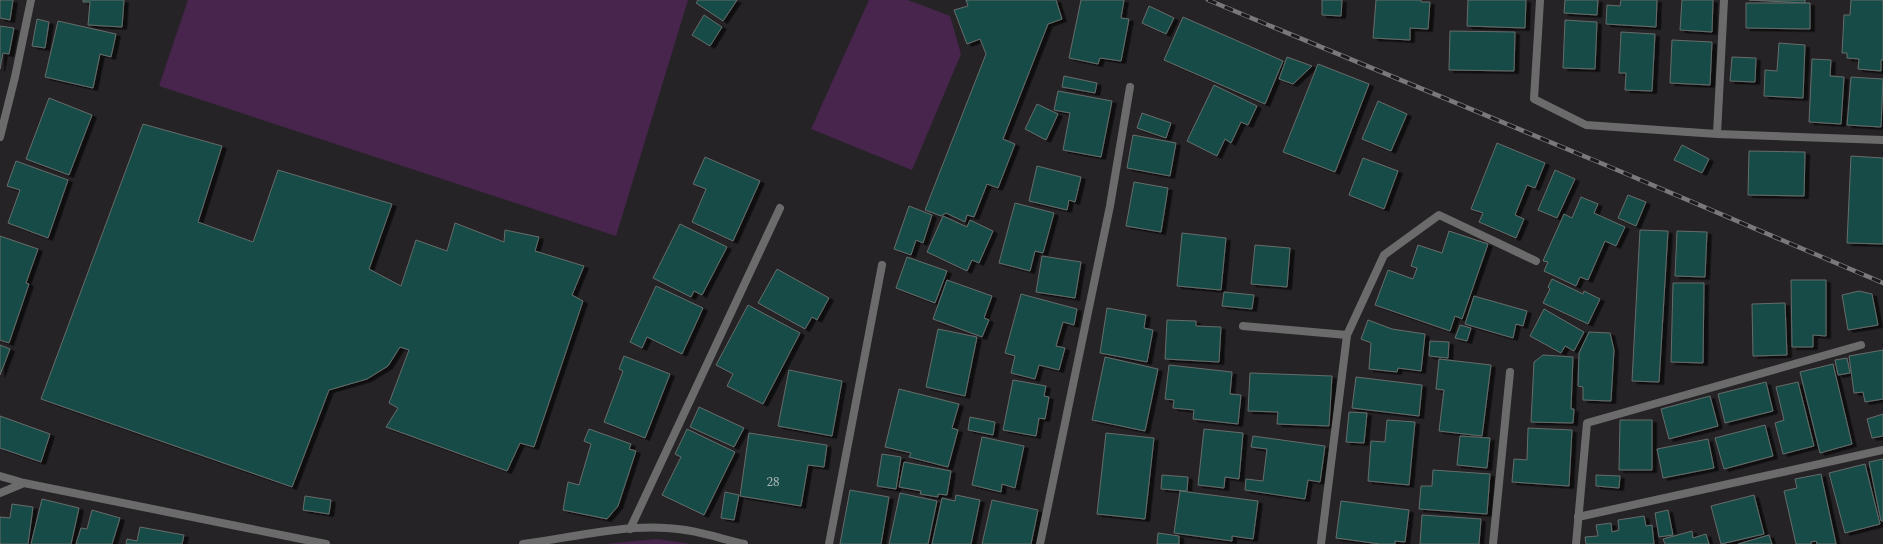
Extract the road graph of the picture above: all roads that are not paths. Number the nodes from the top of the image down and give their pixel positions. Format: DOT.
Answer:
graph roads {
  1 [pos="31,0"];
  2 [pos="1540,0"];
  3 [pos="1724,0"];
  4 [pos="1130,87"];
  5 [pos="1717,134"];
  6 [pos="0,137"];
  7 [pos="1883,140"];
  8 [pos="780,208"];
  9 [pos="1536,262"];
  10 [pos="882,265"];
  11 [pos="1243,326"];
  12 [pos="1347,335"];
  13 [pos="1861,345"];
  14 [pos="1510,372"];
  15 [pos="1883,450"];
  16 [pos="0,476"];
  17 [pos="24,483"];
  18 [pos="0,493"];
  19 [pos="1578,517"];
  20 [pos="630,529"];
  21 [pos="326,544"];
  22 [pos="523,544"];
  23 [pos="744,544"];
  24 [pos="829,544"];
  25 [pos="1040,544"];
  26 [pos="1321,544"];
  27 [pos="1493,544"];
  28 [pos="1576,544"];
  1 -- 6 [label="street"];
  2 -- 5 [label="street"];
  3 -- 5 [label="street"];
  4 -- 25 [label="street"];
  5 -- 7 [label="street"];
  8 -- 20 [label="street"];
  9 -- 12 [label="street"];
  10 -- 24 [label="street"];
  11 -- 12 [label="street"];
  12 -- 26 [label="street"];
  13 -- 19 [label="street"];
  14 -- 27 [label="street"];
  15 -- 19 [label="street"];
  16 -- 17 [label="street"];
  17 -- 18 [label="street"];
  17 -- 21 [label="street"];
  19 -- 28 [label="street"];
  20 -- 22 [label="street"];
  20 -- 23 [label="street"];
}
